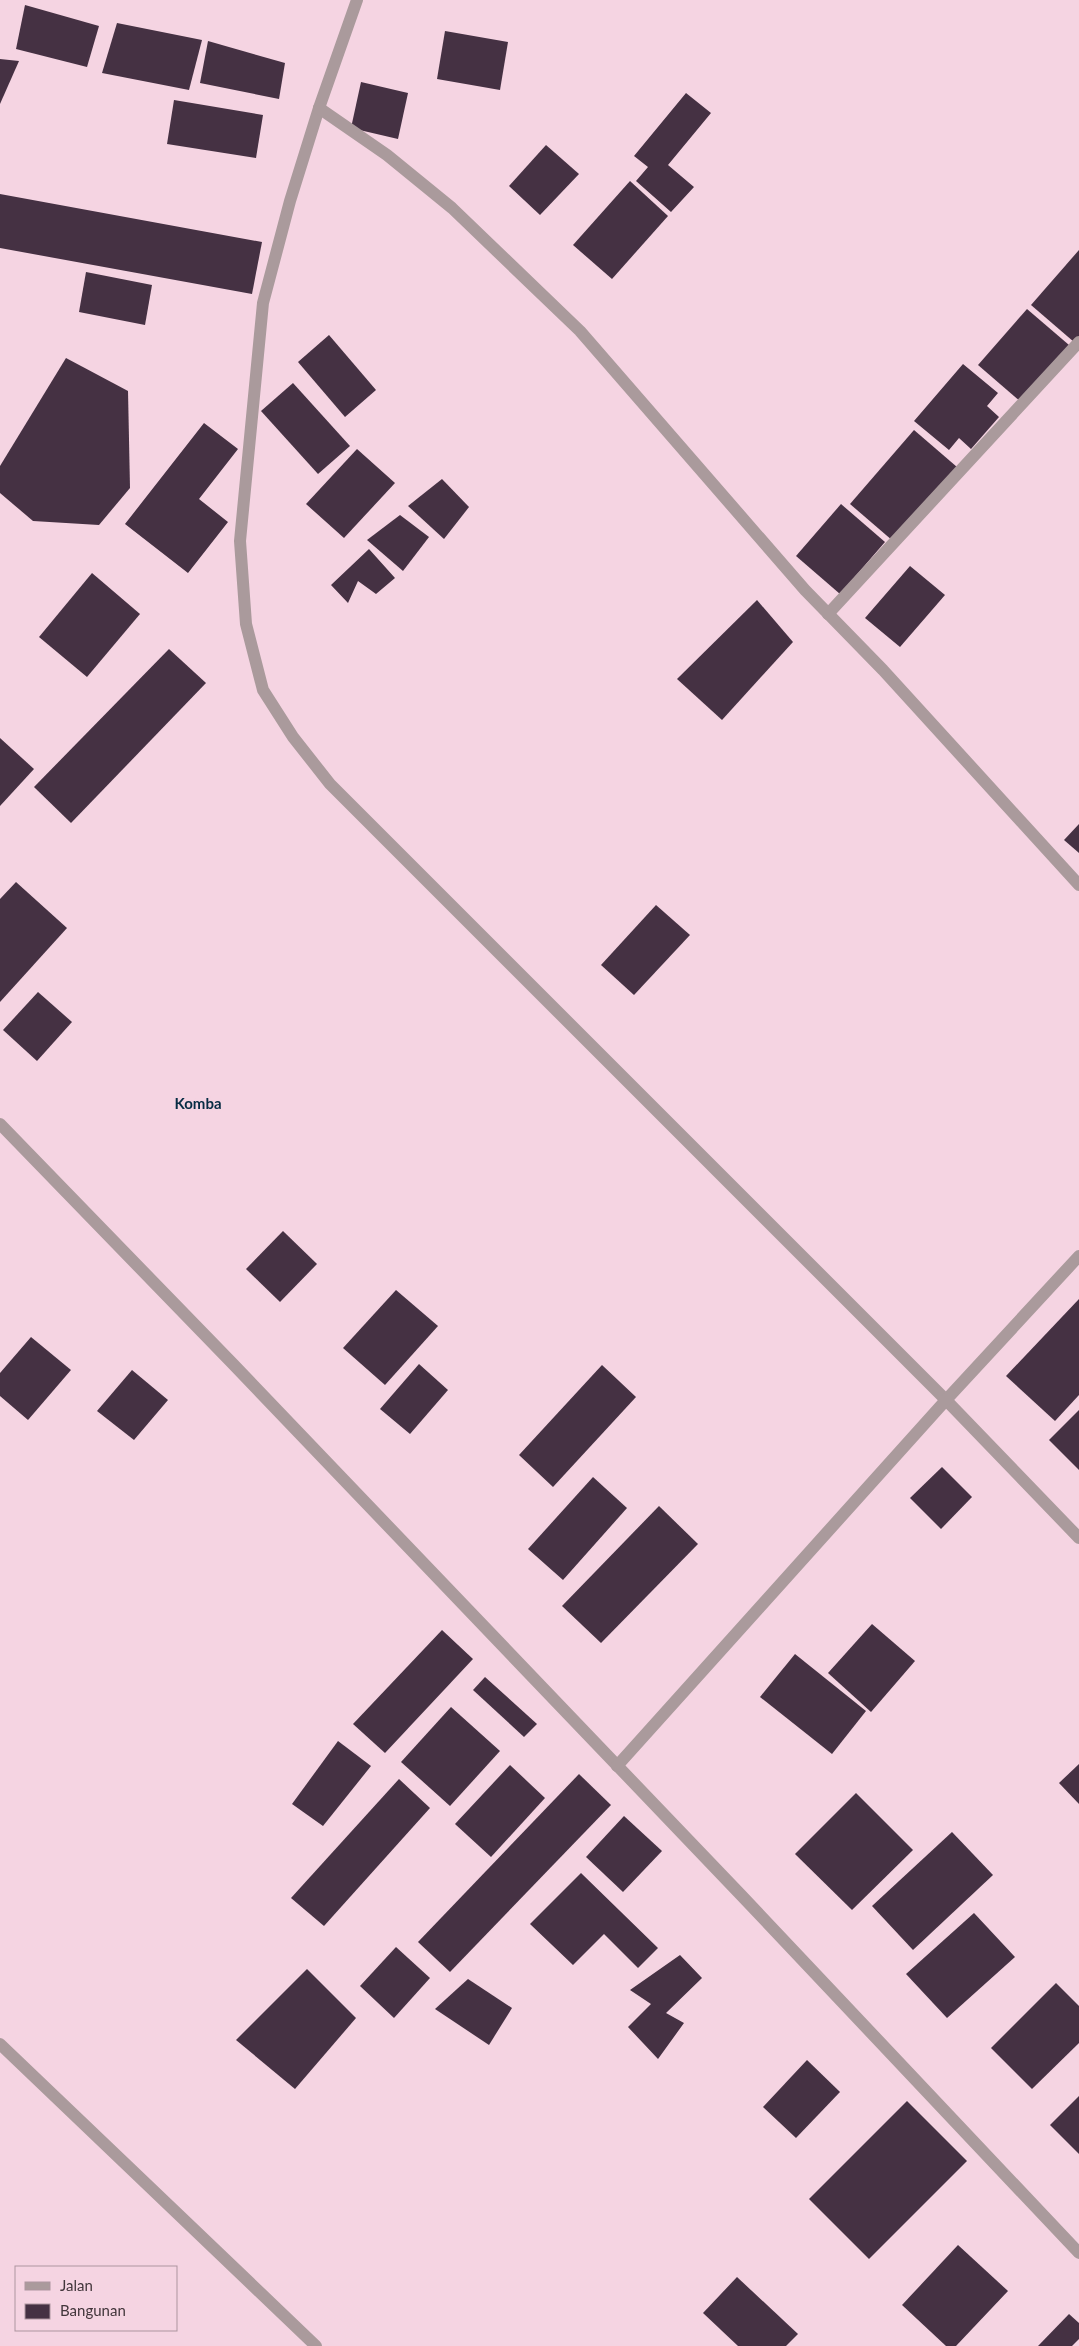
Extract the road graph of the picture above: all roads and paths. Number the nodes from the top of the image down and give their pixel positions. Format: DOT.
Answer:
graph roads {
  1 [pos="357,0"];
  2 [pos="319,108"];
  3 [pos="1079,342"];
  4 [pos="828,614"];
  5 [pos="1079,885"];
  6 [pos="0,1124"];
  7 [pos="1079,1256"];
  8 [pos="946,1400"];
  9 [pos="1079,1538"];
  10 [pos="617,1766"];
  11 [pos="0,2044"];
  12 [pos="1079,2253"];
  13 [pos="316,2346"];
  1 -- 2 [label="street"];
  2 -- 4 [label="street"];
  2 -- 8 [label="street"];
  3 -- 4 [label="street"];
  4 -- 5 [label="street"];
  6 -- 10 [label="street"];
  7 -- 8 [label="street"];
  8 -- 9 [label="street"];
  8 -- 10 [label="street"];
  10 -- 12 [label="street"];
  11 -- 13 [label="street"];
}
